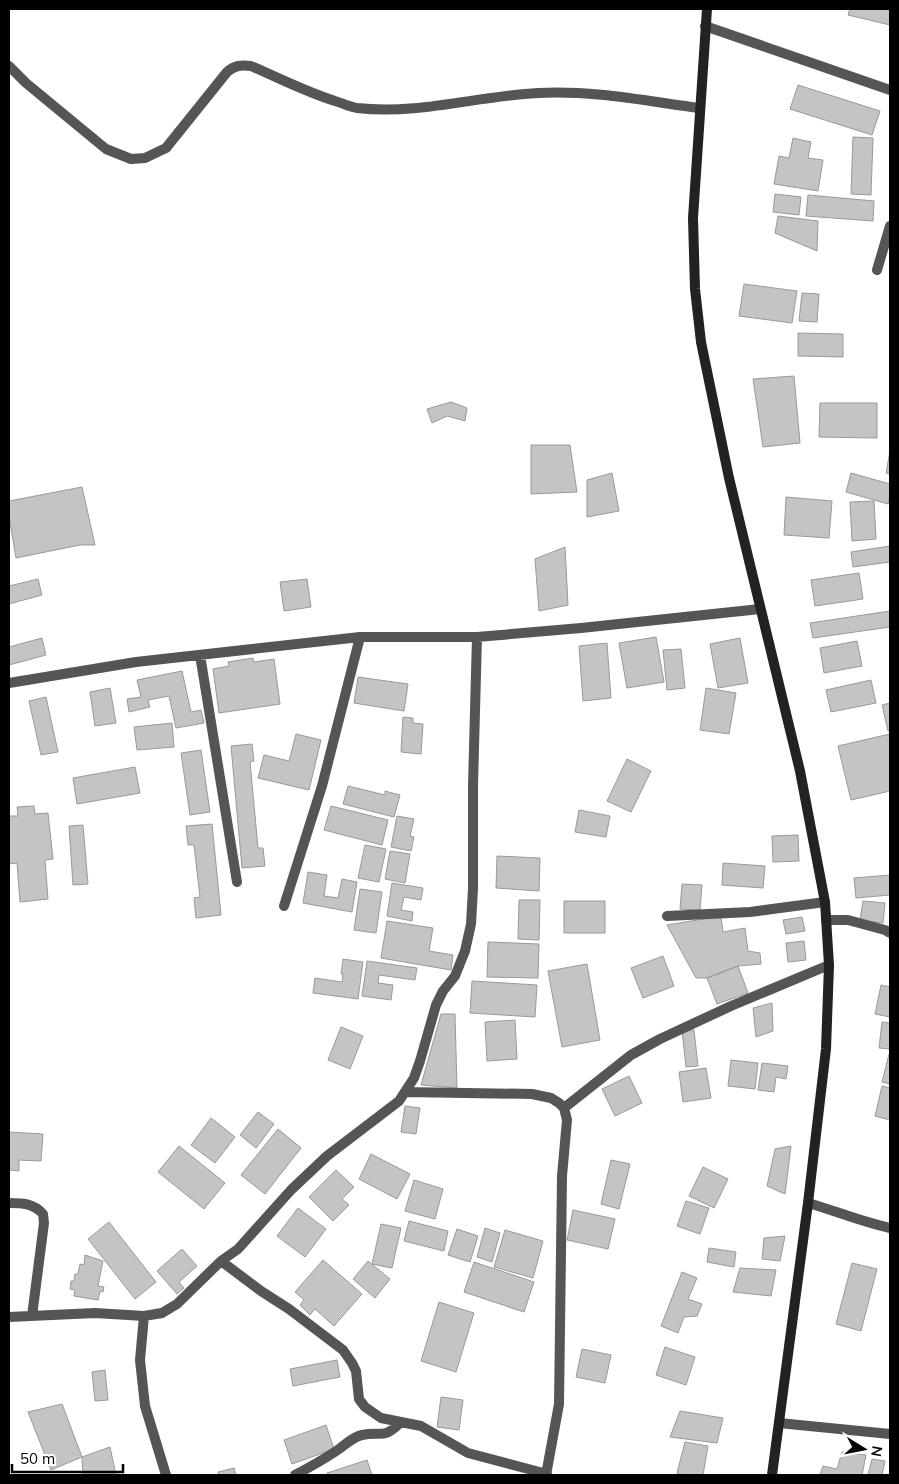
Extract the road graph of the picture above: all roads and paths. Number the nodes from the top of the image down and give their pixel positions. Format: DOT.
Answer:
graph roads {
  1 [pos="707,9"];
  2 [pos="705,26"];
  3 [pos="9,66"];
  4 [pos="890,90"];
  5 [pos="700,108"];
  6 [pos="890,226"];
  7 [pos="877,270"];
  8 [pos="760,608"];
  9 [pos="477,637"];
  10 [pos="360,638"];
  11 [pos="200,655"];
  12 [pos="9,683"];
  13 [pos="237,882"];
  14 [pos="825,902"];
  15 [pos="284,906"];
  16 [pos="666,916"];
  17 [pos="826,920"];
  18 [pos="890,933"];
  19 [pos="829,965"];
  20 [pos="405,1092"];
  21 [pos="564,1108"];
  22 [pos="9,1203"];
  23 [pos="808,1203"];
  24 [pos="890,1228"];
  25 [pos="221,1261"];
  26 [pos="32,1316"];
  27 [pos="144,1316"];
  28 [pos="9,1318"];
  29 [pos="401,1422"];
  30 [pos="779,1423"];
  31 [pos="890,1434"];
  32 [pos="166,1475"];
  33 [pos="296,1475"];
  34 [pos="547,1475"];
  35 [pos="772,1475"];
  1 -- 2 [label="street"];
  2 -- 4 [label="street"];
  2 -- 5 [label="street"];
  3 -- 5 [label="street"];
  5 -- 8 [label="street"];
  6 -- 7 [label="street"];
  8 -- 9 [label="street"];
  8 -- 14 [label="street"];
  9 -- 10 [label="street"];
  9 -- 20 [label="street"];
  10 -- 11 [label="street"];
  10 -- 15 [label="street"];
  11 -- 12 [label="street"];
  11 -- 13 [label="street"];
  14 -- 16 [label="street"];
  14 -- 17 [label="street"];
  17 -- 18 [label="street"];
  17 -- 19 [label="street"];
  19 -- 21 [label="street"];
  19 -- 23 [label="street"];
  20 -- 21 [label="street"];
  20 -- 25 [label="street"];
  21 -- 34 [label="street"];
  22 -- 26 [label="street"];
  23 -- 24 [label="street"];
  23 -- 30 [label="street"];
  25 -- 27 [label="street"];
  25 -- 29 [label="street"];
  26 -- 27 [label="street"];
  26 -- 28 [label="street"];
  27 -- 32 [label="street"];
  29 -- 33 [label="street"];
  29 -- 34 [label="street"];
  30 -- 31 [label="street"];
  30 -- 35 [label="street"];
}
